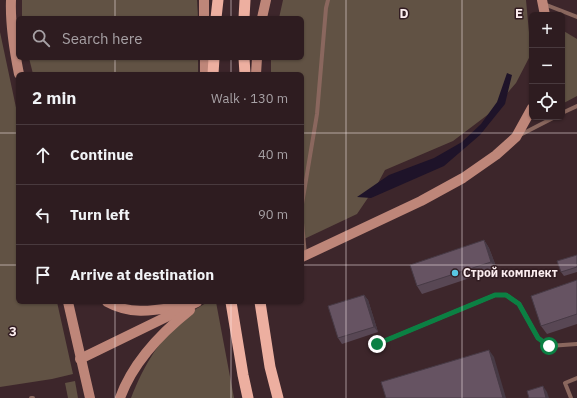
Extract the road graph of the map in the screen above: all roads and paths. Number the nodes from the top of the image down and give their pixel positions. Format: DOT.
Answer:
graph roads {
  1 [pos="11,0"];
  2 [pos="204,0"];
  3 [pos="218,0"];
  4 [pos="245,0"];
  5 [pos="266,0"];
  6 [pos="328,0"];
  7 [pos="543,2"];
  8 [pos="545,12"];
  9 [pos="204,16"];
  10 [pos="216,16"];
  11 [pos="244,16"];
  12 [pos="262,16"];
  13 [pos="577,17"];
  14 [pos="16,59"];
  15 [pos="16,60"];
  16 [pos="205,60"];
  17 [pos="214,60"];
  18 [pos="244,60"];
  19 [pos="257,60"];
  20 [pos="19,72"];
  21 [pos="205,72"];
  22 [pos="213,72"];
  23 [pos="245,72"];
  24 [pos="256,72"];
  25 [pos="577,106"];
  26 [pos="565,112"];
  27 [pos="529,113"];
  28 [pos="549,120"];
  29 [pos="516,137"];
  30 [pos="304,192"];
  31 [pos="304,257"];
  32 [pos="68,304"];
  33 [pos="112,304"];
  34 [pos="187,304"];
  35 [pos="193,304"];
  36 [pos="195,304"];
  37 [pos="231,304"];
  38 [pos="260,304"];
  39 [pos="377,344"];
  40 [pos="577,344"];
  41 [pos="80,359"];
  42 [pos="577,378"];
  43 [pos="90,398"];
  44 [pos="120,398"];
  45 [pos="248,398"];
  46 [pos="278,398"];
  47 [pos="571,398"];
  1 -- 14 [label="main road"];
  2 -- 9 [label="main road"];
  3 -- 10 [label="highway"];
  4 -- 11 [label="highway"];
  5 -- 12 [label="main road"];
  6 -- 30 [label="lane"];
  7 -- 8 [label="main road"];
  7 -- 13 [label="lane"];
  15 -- 20 [label="main road"];
  16 -- 21 [label="main road"];
  17 -- 22 [label="highway"];
  18 -- 23 [label="highway"];
  19 -- 24 [label="main road"];
  25 -- 26 [label="lane"];
  27 -- 29 [label="main road"];
  28 -- 29 [label="lane"];
  29 -- 31 [label="main road"];
  32 -- 41 [label="main road"];
  33 -- 34 [label="main road"];
  35 -- 41 [label="main road"];
  36 -- 44 [label="main road"];
  37 -- 45 [label="highway"];
  38 -- 46 [label="highway"];
  39 -- 40 [label="lane"];
  41 -- 43 [label="main road"];
  42 -- 47 [label="lane"];
}
